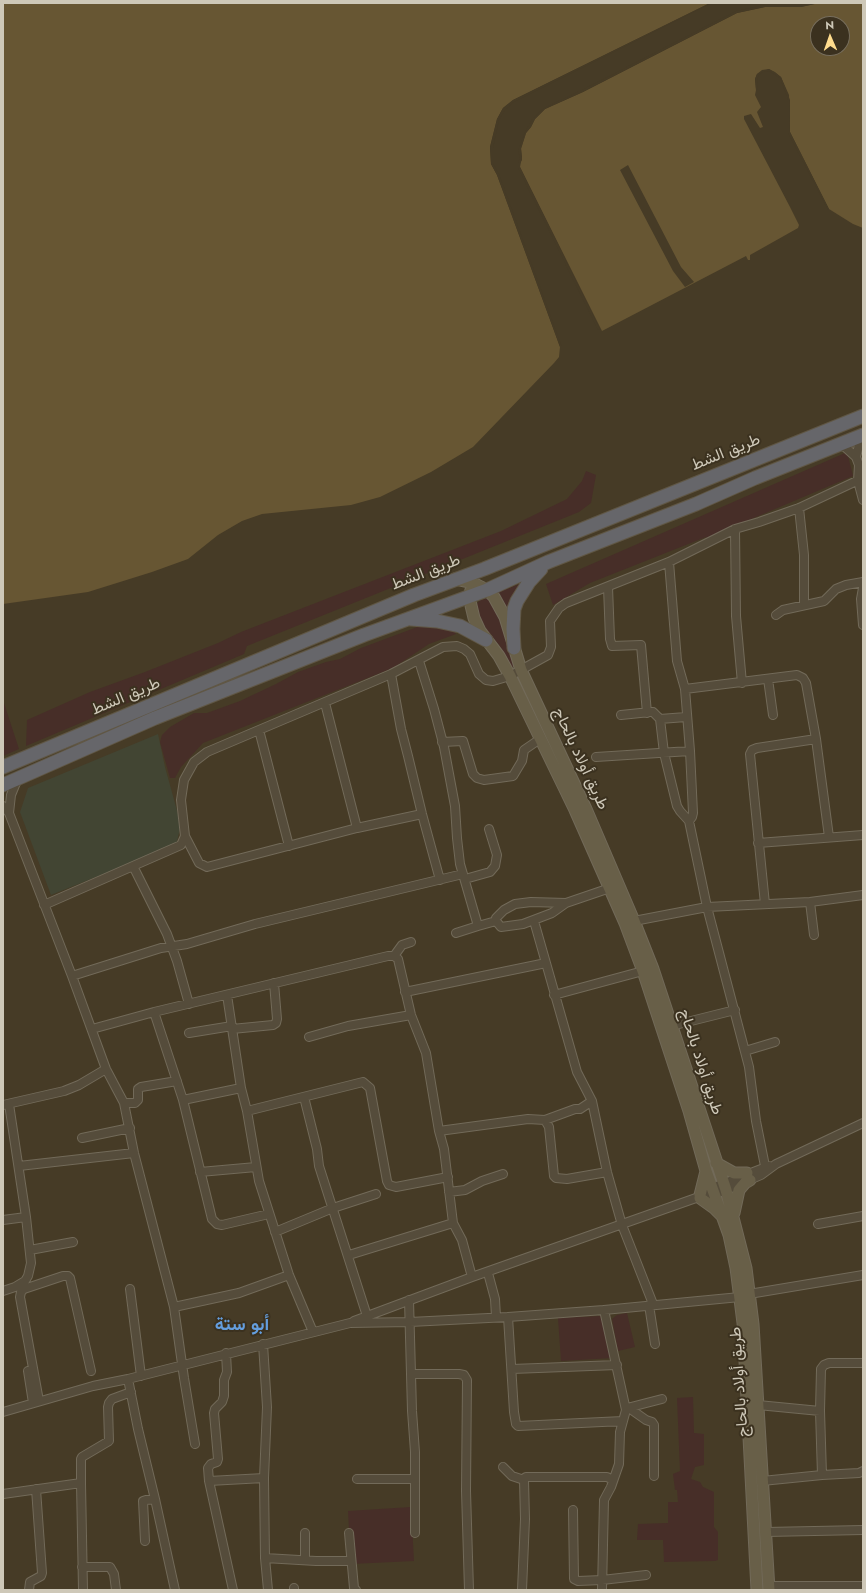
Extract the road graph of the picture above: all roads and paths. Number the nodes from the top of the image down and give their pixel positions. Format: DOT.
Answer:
graph roads {
  1 [pos="863,416"];
  2 [pos="863,435"];
  3 [pos="863,439"];
  4 [pos="840,444"];
  5 [pos="860,464"];
  6 [pos="860,479"];
  7 [pos="863,500"];
  8 [pos="799,508"];
  9 [pos="735,529"];
  10 [pos="548,562"];
  11 [pos="669,562"];
  12 [pos="484,569"];
  13 [pos="454,579"];
  14 [pos="863,582"];
  15 [pos="473,583"];
  16 [pos="608,587"];
  17 [pos="863,588"];
  18 [pos="487,590"];
  19 [pos="469,597"];
  20 [pos="804,605"];
  21 [pos="862,610"];
  22 [pos="776,615"];
  23 [pos="408,618"];
  24 [pos="863,625"];
  25 [pos="486,640"];
  26 [pos="514,648"];
  27 [pos="419,661"];
  28 [pos="522,670"];
  29 [pos="392,674"];
  30 [pos="510,676"];
  31 [pos="768,679"];
  32 [pos="742,683"];
  33 [pos="685,690"];
  34 [pos="325,703"];
  35 [pos="647,713"];
  36 [pos="621,715"];
  37 [pos="772,715"];
  38 [pos="686,717"];
  39 [pos="660,719"];
  40 [pos="259,730"];
  41 [pos="540,739"];
  42 [pos="816,739"];
  43 [pos="442,742"];
  44 [pos="690,750"];
  45 [pos="664,753"];
  46 [pos="596,757"];
  47 [pos="3,767"];
  48 [pos="18,778"];
  49 [pos="3,785"];
  50 [pos="3,806"];
  51 [pos="8,813"];
  52 [pos="422,814"];
  53 [pos="689,821"];
  54 [pos="357,828"];
  55 [pos="489,830"];
  56 [pos="863,835"];
  57 [pos="185,836"];
  58 [pos="829,837"];
  59 [pos="758,843"];
  60 [pos="289,846"];
  61 [pos="134,866"];
  62 [pos="464,877"];
  63 [pos="440,880"];
  64 [pos="610,888"];
  65 [pos="863,895"];
  66 [pos="810,902"];
  67 [pos="566,903"];
  68 [pos="765,904"];
  69 [pos="44,905"];
  70 [pos="707,907"];
  71 [pos="496,921"];
  72 [pos="534,921"];
  73 [pos="634,921"];
  74 [pos="478,926"];
  75 [pos="456,933"];
  76 [pos="814,935"];
  77 [pos="411,942"];
  78 [pos="172,946"];
  79 [pos="394,956"];
  80 [pos="546,964"];
  81 [pos="643,971"];
  82 [pos="72,976"];
  83 [pos="274,983"];
  84 [pos="405,992"];
  85 [pos="227,995"];
  86 [pos="554,995"];
  87 [pos="189,1004"];
  88 [pos="734,1010"];
  89 [pos="154,1012"];
  90 [pos="411,1015"];
  91 [pos="671,1026"];
  92 [pos="232,1027"];
  93 [pos="92,1029"];
  94 [pos="189,1032"];
  95 [pos="309,1038"];
  96 [pos="776,1042"];
  97 [pos="745,1050"];
  98 [pos="106,1069"];
  99 [pos="177,1081"];
  100 [pos="241,1088"];
  101 [pos="304,1097"];
  102 [pos="183,1100"];
  103 [pos="592,1101"];
  104 [pos="124,1103"];
  105 [pos="6,1104"];
  106 [pos="247,1111"];
  107 [pos="545,1120"];
  108 [pos="863,1123"];
  109 [pos="130,1128"];
  110 [pos="439,1131"];
  111 [pos="82,1138"];
  112 [pos="134,1153"];
  113 [pos="716,1163"];
  114 [pos="776,1164"];
  115 [pos="19,1166"];
  116 [pos="765,1166"];
  117 [pos="256,1167"];
  118 [pos="706,1171"];
  119 [pos="200,1172"];
  120 [pos="607,1172"];
  121 [pos="503,1174"];
  122 [pos="748,1176"];
  123 [pos="448,1177"];
  124 [pos="725,1187"];
  125 [pos="713,1190"];
  126 [pos="449,1192"];
  127 [pos="376,1194"];
  128 [pos="699,1197"];
  129 [pos="333,1208"];
  130 [pos="269,1214"];
  131 [pos="728,1216"];
  132 [pos="863,1216"];
  133 [pos="26,1217"];
  134 [pos="3,1220"];
  135 [pos="453,1222"];
  136 [pos="818,1224"];
  137 [pos="622,1226"];
  138 [pos="275,1232"];
  139 [pos="73,1242"];
  140 [pos="30,1250"];
  141 [pos="348,1255"];
  142 [pos="488,1273"];
  143 [pos="289,1275"];
  144 [pos="863,1275"];
  145 [pos="472,1278"];
  146 [pos="15,1287"];
  147 [pos="130,1289"];
  148 [pos="3,1291"];
  149 [pos="745,1296"];
  150 [pos="409,1300"];
  151 [pos="651,1305"];
  152 [pos="174,1307"];
  153 [pos="604,1310"];
  154 [pos="367,1316"];
  155 [pos="496,1317"];
  156 [pos="508,1317"];
  157 [pos="410,1322"];
  158 [pos="350,1323"];
  159 [pos="313,1332"];
  160 [pos="263,1344"];
  161 [pos="655,1344"];
  162 [pos="226,1353"];
  163 [pos="863,1363"];
  164 [pos="182,1365"];
  165 [pos="617,1365"];
  166 [pos="512,1369"];
  167 [pos="91,1371"];
  168 [pos="411,1374"];
  169 [pos="141,1376"];
  170 [pos="128,1379"];
  171 [pos="131,1392"];
  172 [pos="662,1399"];
  173 [pos="36,1402"];
  174 [pos="758,1406"];
  175 [pos="628,1408"];
  176 [pos="820,1411"];
  177 [pos="3,1412"];
  178 [pos="622,1422"];
  179 [pos="195,1444"];
  180 [pos="503,1467"];
  181 [pos="863,1471"];
  182 [pos="822,1475"];
  183 [pos="654,1476"];
  184 [pos="264,1478"];
  185 [pos="357,1479"];
  186 [pos="415,1479"];
  187 [pos="524,1480"];
  188 [pos="613,1480"];
  189 [pos="209,1481"];
  190 [pos="762,1481"];
  191 [pos="81,1483"];
  192 [pos="36,1489"];
  193 [pos="3,1494"];
  194 [pos="155,1499"];
  195 [pos="573,1510"];
  196 [pos="863,1530"];
  197 [pos="305,1532"];
  198 [pos="766,1532"];
  199 [pos="349,1533"];
  200 [pos="415,1533"];
  201 [pos="145,1541"];
  202 [pos="265,1558"];
  203 [pos="303,1560"];
  204 [pos="351,1561"];
  205 [pos="82,1567"];
  206 [pos="646,1575"];
  207 [pos="602,1580"];
  208 [pos="863,1586"];
  209 [pos="769,1588"];
  210 [pos="29,1590"];
  211 [pos="83,1590"];
  212 [pos="116,1590"];
  213 [pos="175,1590"];
  214 [pos="234,1590"];
  215 [pos="268,1590"];
  216 [pos="356,1590"];
  217 [pos="469,1590"];
  218 [pos="522,1590"];
  219 [pos="602,1590"];
  220 [pos="757,1590"];
  1 -- 12 [label="highway, طريق الشط"];
  2 -- 4 [label="highway, طريق الشط"];
  3 -- 5 [label="street"];
  4 -- 5 [label="street"];
  4 -- 10 [label="highway, طريق الشط"];
  5 -- 6 [label="street"];
  6 -- 7 [label="street"];
  6 -- 8 [label="street"];
  8 -- 9 [label="street"];
  8 -- 20 [label="street"];
  9 -- 11 [label="street"];
  9 -- 32 [label="street"];
  10 -- 18 [label="highway, طريق الشط"];
  10 -- 26 [label="highway"];
  11 -- 16 [label="street"];
  11 -- 33 [label="street"];
  12 -- 13 [label="highway, طريق الشط"];
  12 -- 15 [label="main road, طريق أولاد بالحاج"];
  13 -- 15 [label="main road, طريق أولاد بالحاج"];
  13 -- 47 [label="highway, طريق الشط"];
  14 -- 20 [label="street"];
  15 -- 18 [label="main road, طريق أولاد بالحاج"];
  15 -- 19 [label="main road, طريق أولاد بالحاج"];
  16 -- 28 [label="street"];
  16 -- 35 [label="street"];
  17 -- 21 [label="street"];
  18 -- 19 [label="highway, طريق الشط"];
  18 -- 26 [label="main road, طريق أولاد بالحاج"];
  19 -- 23 [label="highway, طريق الشط"];
  19 -- 25 [label="main road, طريق أولاد بالحاج"];
  20 -- 22 [label="street"];
  21 -- 24 [label="street"];
  23 -- 25 [label="highway"];
  23 -- 48 [label="highway, طريق الشط"];
  25 -- 30 [label="main road, طريق أولاد بالحاج"];
  26 -- 28 [label="main road, طريق أولاد بالحاج"];
  27 -- 29 [label="street"];
  27 -- 30 [label="street"];
  27 -- 43 [label="street"];
  28 -- 30 [label="street"];
  28 -- 73 [label="main road, طريق أولاد بالحاج"];
  29 -- 34 [label="street"];
  29 -- 52 [label="street"];
  30 -- 41 [label="main road, طريق أولاد بالحاج"];
  31 -- 32 [label="street"];
  31 -- 37 [label="street"];
  31 -- 42 [label="street"];
  32 -- 33 [label="street"];
  33 -- 38 [label="street"];
  34 -- 40 [label="street"];
  34 -- 54 [label="street"];
  35 -- 36 [label="street"];
  35 -- 39 [label="street"];
  38 -- 39 [label="street"];
  38 -- 44 [label="street"];
  39 -- 45 [label="street"];
  40 -- 57 [label="street"];
  40 -- 60 [label="street"];
  41 -- 43 [label="street"];
  41 -- 64 [label="main road, طريق أولاد بالحاج"];
  42 -- 58 [label="street"];
  42 -- 59 [label="street"];
  43 -- 62 [label="street"];
  44 -- 45 [label="street"];
  44 -- 53 [label="street"];
  45 -- 46 [label="street"];
  45 -- 53 [label="street"];
  48 -- 49 [label="highway, طريق الشط"];
  48 -- 51 [label="street"];
  50 -- 51 [label="street"];
  51 -- 69 [label="street"];
  52 -- 54 [label="street"];
  52 -- 63 [label="street"];
  53 -- 70 [label="street"];
  54 -- 60 [label="street"];
  55 -- 62 [label="street"];
  56 -- 58 [label="street"];
  57 -- 60 [label="street"];
  57 -- 61 [label="street"];
  58 -- 59 [label="street"];
  59 -- 68 [label="street"];
  61 -- 69 [label="street"];
  61 -- 78 [label="street"];
  62 -- 63 [label="street"];
  62 -- 74 [label="street"];
  63 -- 78 [label="street"];
  64 -- 67 [label="street"];
  64 -- 81 [label="main road, طريق أولاد بالحاج"];
  65 -- 66 [label="street"];
  66 -- 68 [label="street"];
  66 -- 76 [label="street"];
  67 -- 71 [label="street"];
  67 -- 72 [label="street"];
  68 -- 70 [label="street"];
  69 -- 82 [label="street"];
  70 -- 73 [label="street"];
  70 -- 88 [label="street"];
  71 -- 72 [label="street"];
  71 -- 74 [label="street"];
  72 -- 80 [label="street"];
  73 -- 91 [label="main road, طريق أولاد بالحاج"];
  74 -- 75 [label="street"];
  77 -- 79 [label="street"];
  78 -- 82 [label="street"];
  78 -- 87 [label="street"];
  79 -- 83 [label="street"];
  79 -- 84 [label="street"];
  80 -- 84 [label="street"];
  80 -- 86 [label="street"];
  81 -- 86 [label="street"];
  81 -- 118 [label="main road, طريق أولاد بالحاج"];
  82 -- 93 [label="street"];
  83 -- 85 [label="street"];
  83 -- 92 [label="street"];
  84 -- 90 [label="street"];
  85 -- 87 [label="street"];
  85 -- 92 [label="street"];
  86 -- 103 [label="street"];
  87 -- 89 [label="street"];
  88 -- 91 [label="street"];
  88 -- 97 [label="street"];
  89 -- 93 [label="street"];
  89 -- 99 [label="street"];
  90 -- 95 [label="street"];
  90 -- 110 [label="street"];
  91 -- 113 [label="main road, طريق أولاد بالحاج"];
  92 -- 94 [label="street"];
  92 -- 100 [label="street"];
  93 -- 98 [label="street"];
  96 -- 97 [label="street"];
  97 -- 116 [label="street"];
  98 -- 104 [label="street"];
  98 -- 105 [label="street"];
  99 -- 102 [label="street"];
  99 -- 104 [label="street"];
  100 -- 102 [label="street"];
  100 -- 106 [label="street"];
  101 -- 106 [label="street"];
  101 -- 123 [label="street"];
  101 -- 129 [label="street"];
  102 -- 119 [label="street"];
  103 -- 107 [label="street"];
  103 -- 120 [label="street"];
  104 -- 109 [label="street"];
  105 -- 115 [label="street"];
  106 -- 117 [label="street"];
  107 -- 110 [label="street"];
  107 -- 120 [label="street"];
  108 -- 114 [label="street"];
  109 -- 111 [label="street"];
  109 -- 112 [label="street"];
  110 -- 123 [label="street"];
  112 -- 115 [label="street"];
  112 -- 152 [label="street"];
  113 -- 122 [label="main road"];
  113 -- 124 [label="main road, طريق أولاد بالحاج"];
  114 -- 116 [label="street"];
  114 -- 122 [label="street"];
  115 -- 133 [label="street"];
  116 -- 122 [label="street"];
  117 -- 119 [label="street"];
  117 -- 130 [label="street"];
  118 -- 125 [label="main road, طريق أولاد بالحاج"];
  118 -- 128 [label="main road"];
  119 -- 130 [label="street"];
  120 -- 137 [label="street"];
  121 -- 126 [label="street"];
  122 -- 124 [label="street"];
  122 -- 131 [label="main road"];
  123 -- 126 [label="street"];
  124 -- 125 [label="street"];
  124 -- 131 [label="main road, طريق أولاد بالحاج"];
  125 -- 128 [label="street"];
  125 -- 131 [label="main road, طريق أولاد بالحاج"];
  126 -- 135 [label="street"];
  127 -- 129 [label="street"];
  128 -- 131 [label="main road"];
  128 -- 137 [label="street"];
  129 -- 138 [label="street"];
  129 -- 141 [label="street"];
  130 -- 138 [label="street"];
  131 -- 149 [label="main road, طريق أولاد بالحاج"];
  132 -- 136 [label="street"];
  133 -- 134 [label="street"];
  133 -- 140 [label="street"];
  135 -- 141 [label="street"];
  135 -- 145 [label="street"];
  137 -- 142 [label="street"];
  137 -- 151 [label="street"];
  138 -- 143 [label="street"];
  139 -- 140 [label="street"];
  140 -- 146 [label="street"];
  141 -- 154 [label="street"];
  142 -- 145 [label="street"];
  142 -- 155 [label="street"];
  143 -- 152 [label="street"];
  143 -- 159 [label="street"];
  144 -- 149 [label="street"];
  145 -- 150 [label="street"];
  146 -- 148 [label="street"];
  146 -- 173 [label="street"];
  147 -- 169 [label="street"];
  149 -- 151 [label="street"];
  149 -- 174 [label="main road, طريق أولاد بالحاج"];
  149 -- 220 [label="main road, طريق أولاد بالحاج"];
  150 -- 154 [label="street"];
  150 -- 157 [label="street"];
  151 -- 153 [label="street"];
  151 -- 161 [label="street"];
  152 -- 164 [label="street"];
  153 -- 156 [label="street"];
  153 -- 165 [label="street"];
  154 -- 158 [label="street"];
  155 -- 156 [label="street"];
  155 -- 157 [label="street"];
  156 -- 166 [label="street"];
  157 -- 158 [label="street"];
  157 -- 168 [label="street"];
  158 -- 159 [label="street"];
  159 -- 160 [label="street"];
  160 -- 162 [label="street"];
  160 -- 184 [label="street"];
  162 -- 164 [label="street"];
  162 -- 189 [label="street"];
  163 -- 176 [label="street"];
  164 -- 169 [label="street"];
  164 -- 179 [label="street"];
  165 -- 166 [label="street"];
  165 -- 175 [label="street"];
  166 -- 178 [label="street"];
  167 -- 173 [label="street"];
  168 -- 186 [label="street"];
  168 -- 217 [label="street"];
  169 -- 170 [label="street"];
  170 -- 171 [label="street"];
  170 -- 173 [label="street"];
  171 -- 191 [label="street"];
  171 -- 194 [label="street"];
  172 -- 175 [label="street"];
  173 -- 177 [label="street"];
  174 -- 176 [label="street"];
  174 -- 190 [label="main road, طريق أولاد بالحاج"];
  175 -- 178 [label="street"];
  175 -- 183 [label="street"];
  176 -- 182 [label="street"];
  178 -- 188 [label="street"];
  180 -- 187 [label="street"];
  181 -- 182 [label="street"];
  182 -- 190 [label="street"];
  184 -- 189 [label="street"];
  184 -- 202 [label="street"];
  185 -- 186 [label="street"];
  186 -- 200 [label="street"];
  187 -- 188 [label="street"];
  187 -- 218 [label="street"];
  188 -- 207 [label="street"];
  189 -- 214 [label="street"];
  190 -- 198 [label="main road, طريق أولاد بالحاج"];
  191 -- 192 [label="street"];
  191 -- 205 [label="street"];
  192 -- 193 [label="street"];
  192 -- 210 [label="street"];
  194 -- 201 [label="street"];
  194 -- 213 [label="street"];
  195 -- 207 [label="street"];
  196 -- 198 [label="street"];
  197 -- 203 [label="street"];
  198 -- 209 [label="main road, طريق أولاد بالحاج"];
  199 -- 204 [label="street"];
  202 -- 203 [label="street"];
  202 -- 215 [label="street"];
  203 -- 204 [label="street"];
  204 -- 216 [label="street"];
  205 -- 211 [label="street"];
  205 -- 212 [label="street"];
  206 -- 207 [label="street"];
  207 -- 219 [label="street"];
  208 -- 209 [label="street"];
}
